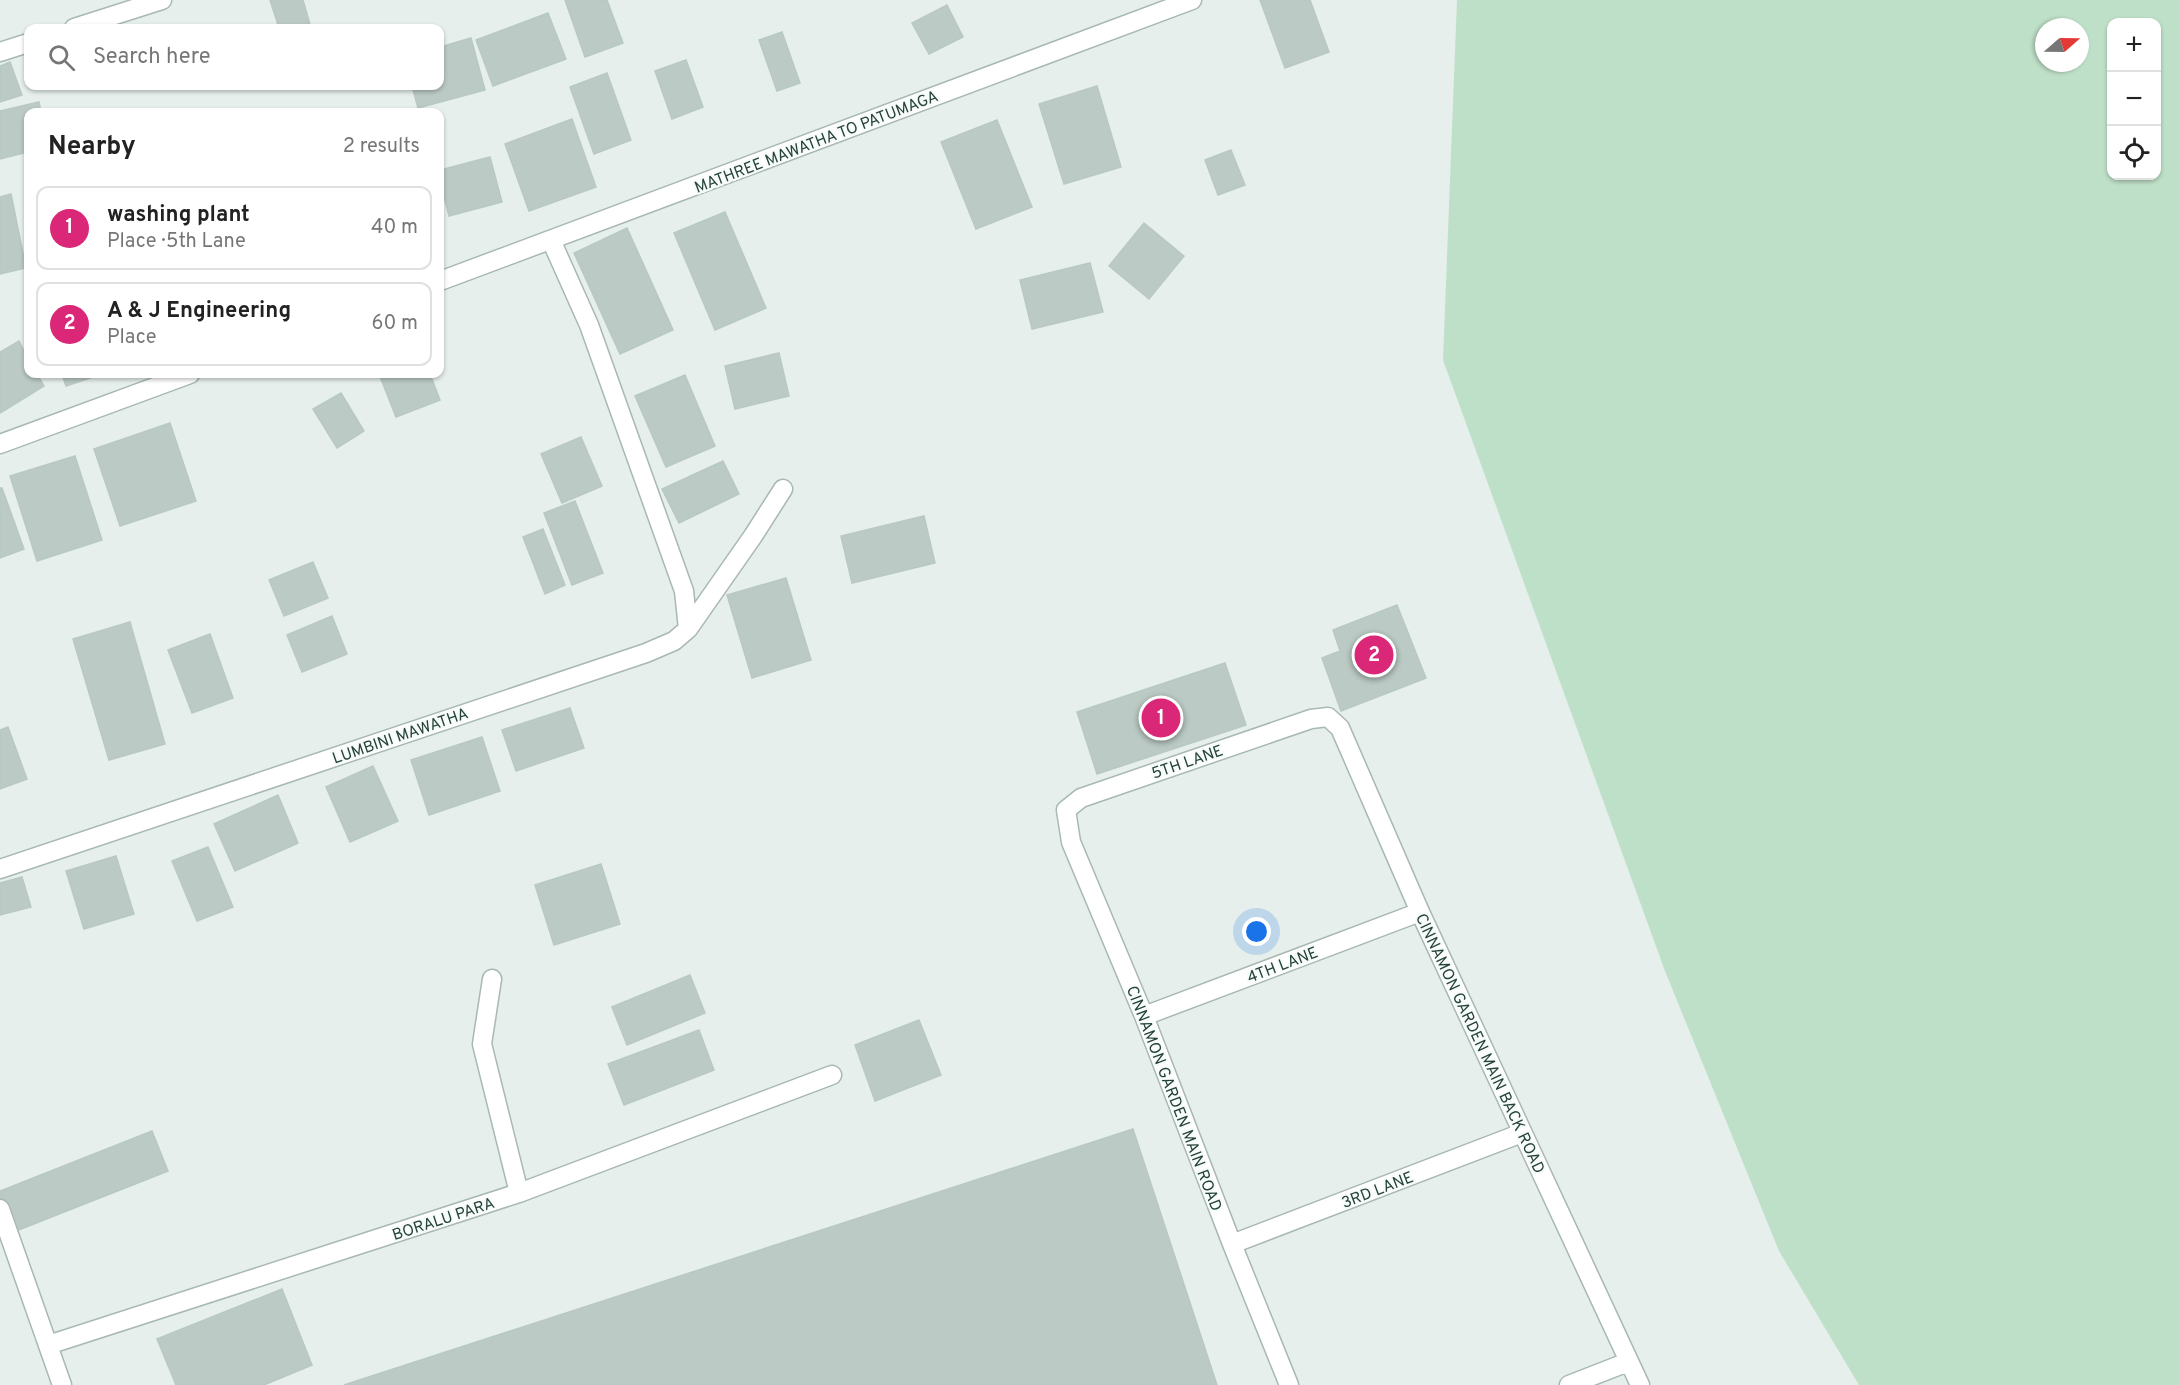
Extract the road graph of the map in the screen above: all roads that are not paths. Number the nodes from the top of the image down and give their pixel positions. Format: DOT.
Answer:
graph roads {
  1 [pos="162,0"];
  2 [pos="1192,0"];
  3 [pos="87,24"];
  4 [pos="24,44"];
  5 [pos="0,52"];
  6 [pos="551,240"];
  7 [pos="444,280"];
  8 [pos="179,378"];
  9 [pos="0,444"];
  10 [pos="783,489"];
  11 [pos="688,629"];
  12 [pos="1311,719"];
  13 [pos="1066,810"];
  14 [pos="0,869"];
  15 [pos="1420,912"];
  16 [pos="492,979"];
  17 [pos="1144,1016"];
  18 [pos="832,1075"];
  19 [pos="1522,1133"];
  20 [pos="519,1193"];
  21 [pos="0,1209"];
  22 [pos="1232,1244"];
  23 [pos="48,1346"];
  24 [pos="1628,1362"];
  25 [pos="62,1385"];
  26 [pos="1289,1385"];
  27 [pos="1569,1385"];
  28 [pos="1640,1385"];
  1 -- 3 [label="street"];
  2 -- 6 [label="street, MATHREE MAWATHA TO PATUMAGA"];
  4 -- 5 [label="street"];
  6 -- 7 [label="street, MATHREE MAWATHA TO PATUMAGA"];
  6 -- 11 [label="street"];
  8 -- 9 [label="street"];
  10 -- 11 [label="street"];
  11 -- 14 [label="street, LUMBINI MAWATHA"];
  12 -- 13 [label="street, 5TH LANE"];
  12 -- 15 [label="street, CINNAMON GARDEN MAIN BACK ROAD"];
  13 -- 17 [label="street, CINNAMON GARDEN MAIN ROAD"];
  15 -- 17 [label="street, 4TH LANE"];
  15 -- 19 [label="street, CINNAMON GARDEN MAIN BACK ROAD"];
  16 -- 20 [label="street"];
  17 -- 22 [label="street, CINNAMON GARDEN MAIN ROAD"];
  18 -- 20 [label="street, BORALU PARA"];
  19 -- 22 [label="street, 3RD LANE"];
  19 -- 24 [label="street, CINNAMON GARDEN MAIN BACK ROAD"];
  20 -- 23 [label="street, BORALU PARA"];
  21 -- 23 [label="street"];
  22 -- 26 [label="street, CINNAMON GARDEN MAIN ROAD"];
  23 -- 25 [label="street"];
  24 -- 27 [label="street"];
  24 -- 28 [label="street, CINNAMON GARDEN MAIN BACK ROAD"];
}
